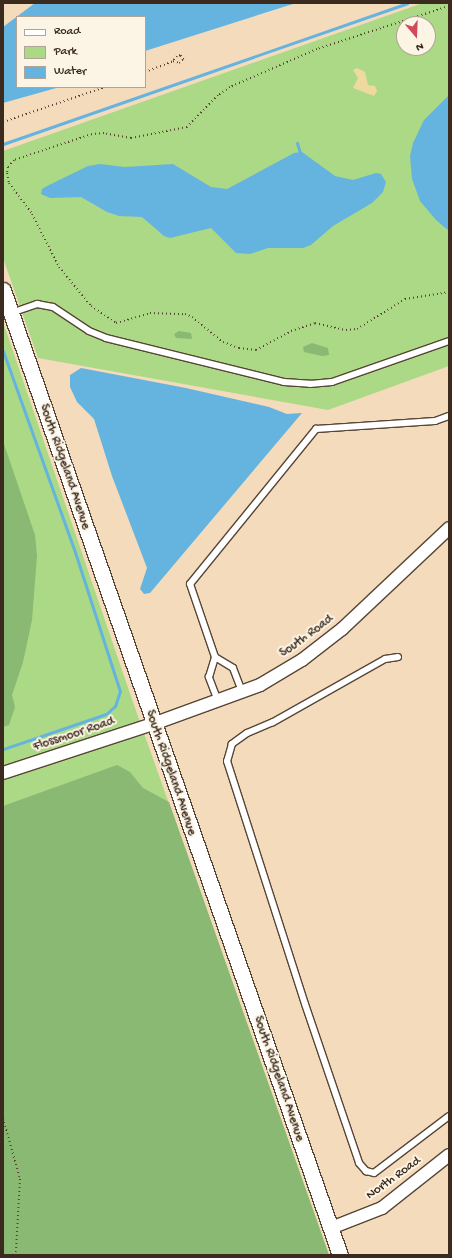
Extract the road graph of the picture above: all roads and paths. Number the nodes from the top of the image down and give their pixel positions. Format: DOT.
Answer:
graph roads {
  1 [pos="449,6"];
  2 [pos="173,61"];
  3 [pos="146,72"];
  4 [pos="102,88"];
  5 [pos="3,122"];
  6 [pos="3,290"];
  7 [pos="449,292"];
  8 [pos="11,313"];
  9 [pos="449,341"];
  10 [pos="449,416"];
  11 [pos="449,528"];
  12 [pos="215,657"];
  13 [pos="398,657"];
  14 [pos="242,692"];
  15 [pos="218,701"];
  16 [pos="153,724"];
  17 [pos="3,773"];
  18 [pos="449,1116"];
  19 [pos="3,1118"];
  20 [pos="449,1155"];
  21 [pos="331,1228"];
  22 [pos="13,1255"];
  23 [pos="340,1255"];
  1 -- 7 [label="path"];
  2 -- 2 [label="path"];
  2 -- 3 [label="path"];
  4 -- 5 [label="path"];
  6 -- 8 [label="street, South Ridgeland Avenue"];
  8 -- 9 [label="lane"];
  8 -- 16 [label="street, South Ridgeland Avenue"];
  10 -- 12 [label="lane"];
  11 -- 14 [label="street, South Road"];
  12 -- 14 [label="lane"];
  12 -- 15 [label="lane"];
  13 -- 18 [label="lane"];
  14 -- 15 [label="street, South Road"];
  15 -- 16 [label="street, South Road"];
  16 -- 17 [label="street, Flossmoor Road"];
  16 -- 21 [label="street, South Ridgeland Avenue"];
  19 -- 22 [label="path"];
  20 -- 21 [label="street, North Road"];
  21 -- 23 [label="street, South Ridgeland Avenue"];
}
